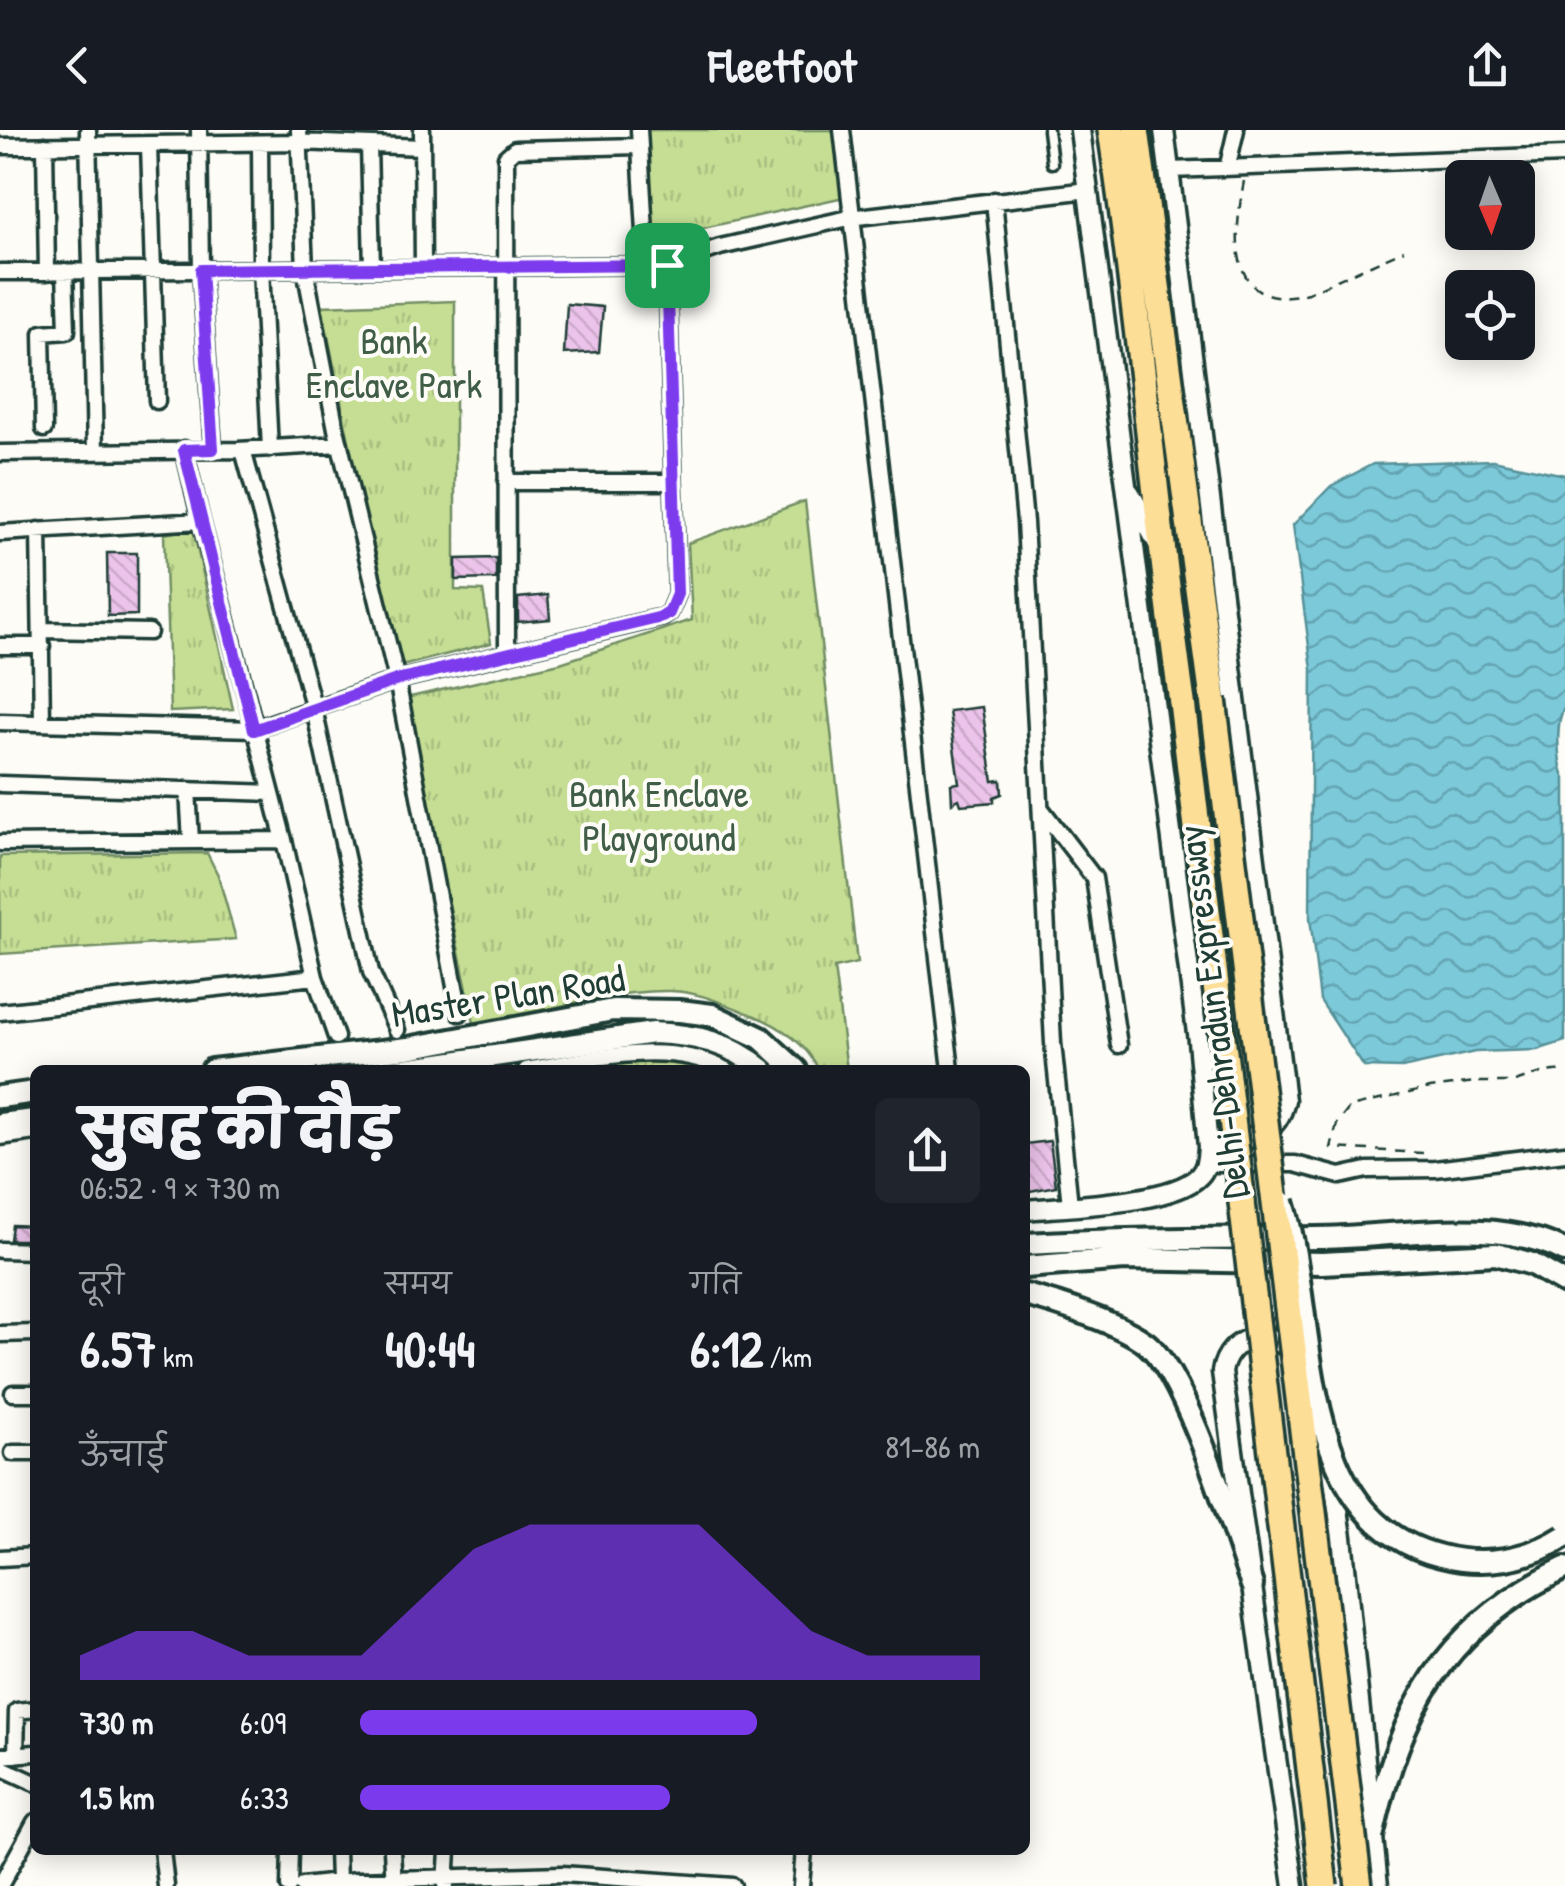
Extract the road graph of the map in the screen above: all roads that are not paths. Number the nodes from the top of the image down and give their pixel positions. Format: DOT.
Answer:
graph roads {
  1 [pos="422,130"];
  2 [pos="842,130"];
  3 [pos="1048,130"];
  4 [pos="1080,130"];
  5 [pos="1110,130"];
  6 [pos="1136,130"];
  7 [pos="1164,130"];
  8 [pos="1236,130"];
  9 [pos="199,136"];
  10 [pos="299,136"];
  11 [pos="88,137"];
  12 [pos="352,137"];
  13 [pos="253,138"];
  14 [pos="640,138"];
  15 [pos="37,140"];
  16 [pos="141,140"];
  17 [pos="369,145"];
  18 [pos="0,146"];
  19 [pos="422,147"];
  20 [pos="1565,155"];
  21 [pos="1052,162"];
  22 [pos="1228,166"];
  23 [pos="1170,170"];
  24 [pos="1089,190"];
  25 [pos="994,200"];
  26 [pos="850,218"];
  27 [pos="667,265"];
  28 [pos="504,266"];
  29 [pos="647,266"];
  30 [pos="422,267"];
  31 [pos="304,268"];
  32 [pos="372,268"];
  33 [pos="261,269"];
  34 [pos="151,270"];
  35 [pos="201,270"];
  36 [pos="65,271"];
  37 [pos="91,271"];
  38 [pos="0,272"];
  39 [pos="47,272"];
  40 [pos="158,402"];
  41 [pos="44,429"];
  42 [pos="340,444"];
  43 [pos="213,449"];
  44 [pos="270,449"];
  45 [pos="184,450"];
  46 [pos="244,450"];
  47 [pos="95,452"];
  48 [pos="0,453"];
  49 [pos="1194,469"];
  50 [pos="506,482"];
  51 [pos="673,482"];
  52 [pos="1125,483"];
  53 [pos="1153,483"];
  54 [pos="1144,518"];
  55 [pos="201,521"];
  56 [pos="39,530"];
  57 [pos="0,532"];
  58 [pos="1204,541"];
  59 [pos="1161,549"];
  60 [pos="1134,553"];
  61 [pos="41,630"];
  62 [pos="149,632"];
  63 [pos="0,646"];
  64 [pos="42,646"];
  65 [pos="507,653"];
  66 [pos="397,680"];
  67 [pos="314,709"];
  68 [pos="42,721"];
  69 [pos="0,722"];
  70 [pos="254,730"];
  71 [pos="0,784"];
  72 [pos="188,790"];
  73 [pos="271,793"];
  74 [pos="1042,809"];
  75 [pos="284,840"];
  76 [pos="192,841"];
  77 [pos="0,843"];
  78 [pos="315,977"];
  79 [pos="0,1012"];
  80 [pos="460,1014"];
  81 [pos="397,1030"];
  82 [pos="336,1038"];
  83 [pos="1119,1045"];
  84 [pos="501,1063"];
  85 [pos="257,1065"];
  86 [pos="472,1065"];
  87 [pos="571,1065"];
  88 [pos="717,1065"];
  89 [pos="757,1065"];
  90 [pos="792,1065"];
  91 [pos="949,1065"];
  92 [pos="30,1093"];
  93 [pos="0,1097"];
  94 [pos="30,1121"];
  95 [pos="0,1124"];
  96 [pos="30,1133"];
  97 [pos="0,1137"];
  98 [pos="1267,1149"];
  99 [pos="1565,1153"];
  100 [pos="1207,1156"];
  101 [pos="1070,1205"];
  102 [pos="1030,1209"];
  103 [pos="1030,1244"];
  104 [pos="0,1250"];
  105 [pos="30,1251"];
  106 [pos="1565,1251"];
  107 [pos="1030,1267"];
  108 [pos="1565,1283"];
  109 [pos="1030,1297"];
  110 [pos="30,1333"];
  111 [pos="0,1334"];
  112 [pos="13,1393"];
  113 [pos="30,1393"];
  114 [pos="30,1452"];
  115 [pos="13,1453"];
  116 [pos="1565,1536"];
  117 [pos="30,1556"];
  118 [pos="0,1558"];
  119 [pos="1565,1568"];
  120 [pos="1252,1585"];
  121 [pos="30,1710"];
  122 [pos="8,1755"];
  123 [pos="0,1767"];
  124 [pos="30,1781"];
  125 [pos="30,1831"];
  126 [pos="1373,1833"];
  127 [pos="163,1855"];
  128 [pos="290,1855"];
  129 [pos="338,1855"];
  130 [pos="392,1855"];
  131 [pos="448,1855"];
  132 [pos="804,1855"];
  133 [pos="544,1880"];
  134 [pos="338,1881"];
  135 [pos="490,1881"];
  136 [pos="446,1882"];
  137 [pos="357,1883"];
  138 [pos="394,1883"];
  139 [pos="0,1886"];
  140 [pos="166,1886"];
  141 [pos="290,1886"];
  142 [pos="302,1886"];
  143 [pos="733,1886"];
  144 [pos="802,1886"];
  145 [pos="1294,1886"];
  146 [pos="1324,1886"];
  147 [pos="1359,1886"];
  148 [pos="1378,1886"];
  1 -- 19 [label="street"];
  2 -- 26 [label="street"];
  3 -- 21 [label="lane"];
  4 -- 24 [label="street"];
  5 -- 53 [label="highway, Delhi-Dehradun Expressway"];
  6 -- 49 [label="highway, Delhi-Dehradun Expressway"];
  7 -- 23 [label="street"];
  8 -- 22 [label="street"];
  9 -- 13 [label="street"];
  9 -- 16 [label="street"];
  9 -- 35 [label="street"];
  10 -- 12 [label="street"];
  10 -- 13 [label="street"];
  10 -- 31 [label="street"];
  11 -- 15 [label="street"];
  11 -- 16 [label="street"];
  11 -- 37 [label="street"];
  12 -- 17 [label="street"];
  13 -- 33 [label="street"];
  14 -- 28 [label="street"];
  14 -- 29 [label="street"];
  15 -- 18 [label="street"];
  15 -- 39 [label="street"];
  16 -- 34 [label="street"];
  17 -- 19 [label="street"];
  17 -- 32 [label="street"];
  19 -- 30 [label="street"];
  20 -- 22 [label="street"];
  22 -- 23 [label="street"];
  23 -- 49 [label="street"];
  24 -- 25 [label="street"];
  24 -- 52 [label="street"];
  25 -- 26 [label="street"];
  25 -- 74 [label="street"];
  26 -- 27 [label="street"];
  26 -- 91 [label="street"];
  27 -- 29 [label="street"];
  27 -- 51 [label="street"];
  28 -- 29 [label="street"];
  28 -- 30 [label="street"];
  28 -- 50 [label="street"];
  30 -- 32 [label="street"];
  31 -- 32 [label="street"];
  31 -- 33 [label="street"];
  31 -- 42 [label="street"];
  33 -- 35 [label="street"];
  33 -- 44 [label="street"];
  34 -- 35 [label="street"];
  34 -- 37 [label="street"];
  34 -- 40 [label="street"];
  35 -- 43 [label="street"];
  36 -- 37 [label="street"];
  36 -- 39 [label="street"];
  36 -- 41 [label="street"];
  37 -- 47 [label="street"];
  38 -- 39 [label="street"];
  42 -- 44 [label="street"];
  42 -- 66 [label="street"];
  43 -- 45 [label="street"];
  43 -- 46 [label="street"];
  44 -- 46 [label="street"];
  45 -- 47 [label="street"];
  45 -- 55 [label="street"];
  46 -- 67 [label="street"];
  47 -- 48 [label="street"];
  49 -- 58 [label="highway, Delhi-Dehradun Expressway"];
  49 -- 58 [label="street"];
  50 -- 51 [label="street"];
  50 -- 65 [label="street"];
  51 -- 65 [label="street"];
  52 -- 54 [label="street"];
  52 -- 60 [label="street"];
  53 -- 54 [label="street"];
  53 -- 59 [label="highway, Delhi-Dehradun Expressway"];
  54 -- 59 [label="street"];
  54 -- 60 [label="street"];
  55 -- 56 [label="street"];
  55 -- 70 [label="street"];
  56 -- 57 [label="street"];
  56 -- 61 [label="street"];
  58 -- 98 [label="highway, Delhi-Dehradun Expressway, bridge"];
  58 -- 100 [label="street"];
  59 -- 146 [label="highway, Delhi-Dehradun Expressway, bridge"];
  60 -- 100 [label="street"];
  61 -- 62 [label="street"];
  61 -- 64 [label="street"];
  63 -- 64 [label="street"];
  64 -- 68 [label="street"];
  65 -- 66 [label="street"];
  66 -- 67 [label="street"];
  66 -- 80 [label="street"];
  67 -- 70 [label="street"];
  67 -- 81 [label="street"];
  68 -- 69 [label="street"];
  68 -- 70 [label="street"];
  70 -- 73 [label="street"];
  71 -- 72 [label="street"];
  72 -- 73 [label="street"];
  72 -- 76 [label="street"];
  73 -- 75 [label="street"];
  74 -- 83 [label="street"];
  74 -- 101 [label="street"];
  75 -- 76 [label="street"];
  75 -- 78 [label="street"];
  76 -- 77 [label="street"];
  78 -- 79 [label="street"];
  78 -- 82 [label="street"];
  84 -- 86 [label="main road"];
  84 -- 89 [label="main road"];
  85 -- 90 [label="main road, Master Plan Road"];
  87 -- 88 [label="street"];
  92 -- 93 [label="main road"];
  94 -- 95 [label="main road"];
  96 -- 97 [label="street"];
  98 -- 116 [label="main road, bridge"];
  98 -- 147 [label="highway, Delhi-Dehradun Expressway, bridge"];
  99 -- 100 [label="street"];
  100 -- 101 [label="street"];
  101 -- 102 [label="street"];
  103 -- 106 [label="main road"];
  104 -- 105 [label="street"];
  107 -- 108 [label="main road"];
  109 -- 120 [label="main road"];
  110 -- 111 [label="street"];
  112 -- 113 [label="street"];
  114 -- 115 [label="street"];
  117 -- 118 [label="street"];
  119 -- 126 [label="main road"];
  120 -- 126 [label="street"];
  120 -- 145 [label="street"];
  121 -- 122 [label="street"];
  123 -- 124 [label="street"];
  125 -- 139 [label="street"];
  126 -- 148 [label="street"];
  127 -- 140 [label="street"];
  128 -- 141 [label="street"];
  129 -- 134 [label="street"];
  130 -- 138 [label="street"];
  131 -- 136 [label="street"];
  132 -- 144 [label="street"];
  133 -- 135 [label="street"];
  133 -- 143 [label="street"];
  134 -- 137 [label="street"];
  134 -- 142 [label="street"];
  135 -- 136 [label="street"];
  136 -- 138 [label="street"];
  137 -- 138 [label="street"];
}
